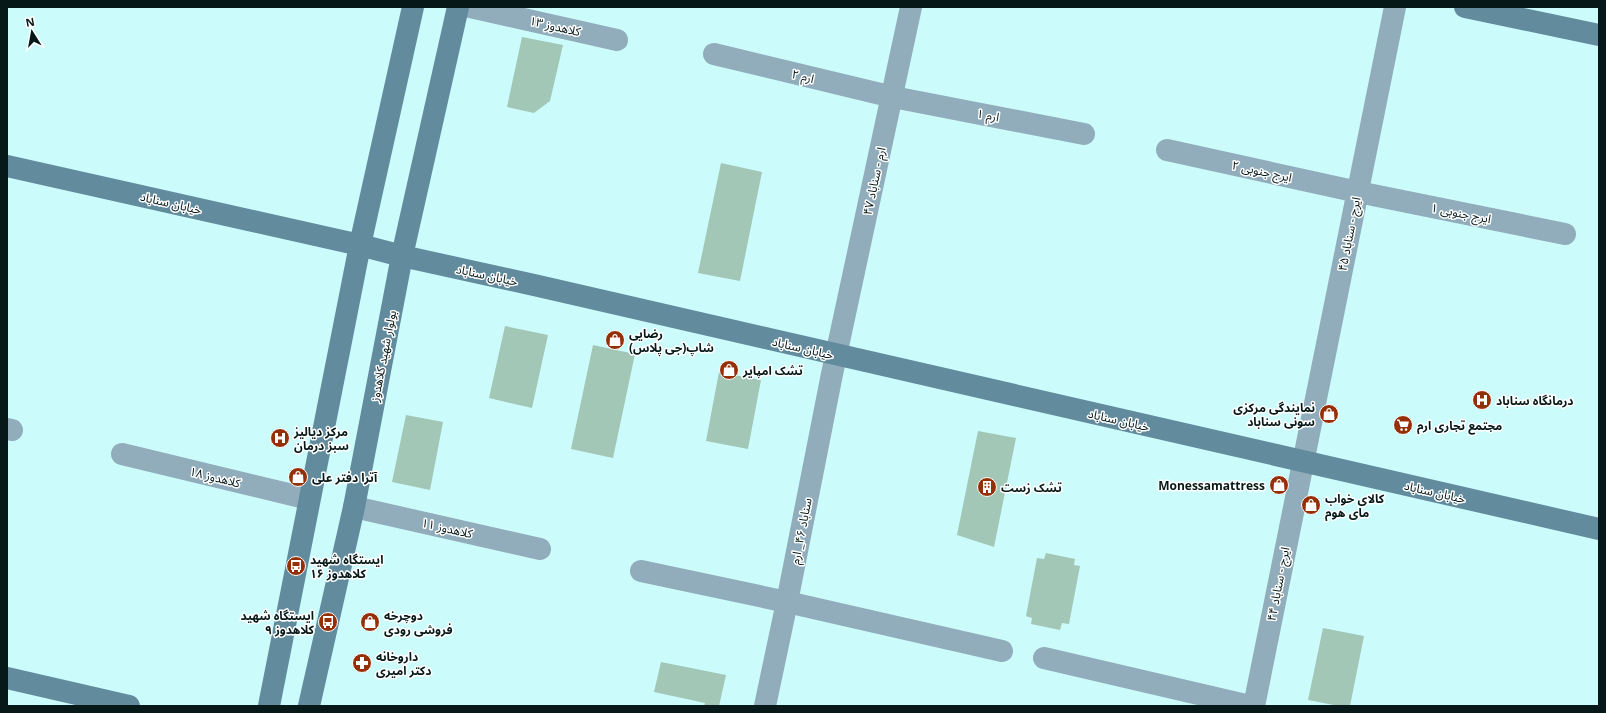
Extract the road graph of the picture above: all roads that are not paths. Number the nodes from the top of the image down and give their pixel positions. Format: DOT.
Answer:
graph roads {
  1 [pos="413,7"];
  2 [pos="458,7"];
  3 [pos="470,7"];
  4 [pos="911,7"];
  5 [pos="1396,7"];
  6 [pos="1465,7"];
  7 [pos="1599,35"];
  8 [pos="617,40"];
  9 [pos="714,54"];
  10 [pos="893,97"];
  11 [pos="1084,134"];
  12 [pos="1167,150"];
  13 [pos="7,166"];
  14 [pos="1358,192"];
  15 [pos="1565,234"];
  16 [pos="360,245"];
  17 [pos="402,256"];
  18 [pos="836,356"];
  19 [pos="122,454"];
  20 [pos="1303,462"];
  21 [pos="309,499"];
  22 [pos="354,508"];
  23 [pos="1599,530"];
  24 [pos="540,549"];
  25 [pos="641,571"];
  26 [pos="787,602"];
  27 [pos="1002,651"];
  28 [pos="1044,658"];
  29 [pos="7,678"];
  30 [pos="129,706"];
  31 [pos="269,706"];
  32 [pos="309,706"];
  33 [pos="765,706"];
  34 [pos="1250,706"];
  35 [pos="1254,706"];
  1 -- 16 [label="main road"];
  2 -- 17 [label="main road, بولوار شهید کلاهدوز"];
  3 -- 8 [label="street, کلاهدوز ۱۳"];
  4 -- 10 [label="street, ارم - سناباد ۴۷"];
  5 -- 14 [label="street, ایرج - سناباد ۴۵"];
  6 -- 7 [label="main road"];
  9 -- 10 [label="street, ارم ۲"];
  10 -- 11 [label="street, ارم ۱"];
  10 -- 18 [label="street, ارم - سناباد ۴۷"];
  12 -- 14 [label="street, ایرج جنوبی ۲"];
  13 -- 16 [label="main road, خیابان سناباد"];
  14 -- 15 [label="street, ایرج جنوبی ۱"];
  14 -- 20 [label="street, ایرج - سناباد ۴۵"];
  16 -- 17 [label="main road, خیابان سناباد"];
  16 -- 21 [label="main road"];
  17 -- 18 [label="main road, خیابان سناباد"];
  17 -- 22 [label="main road, بولوار شهید کلاهدوز"];
  18 -- 20 [label="main road, خیابان سناباد"];
  18 -- 26 [label="street, سناباد ۴۶_ ارم"];
  19 -- 21 [label="street, کلاهدوز ۱۸"];
  20 -- 23 [label="main road, خیابان سناباد"];
  20 -- 35 [label="street, ایرج - سناباد ۴۴"];
  21 -- 31 [label="main road"];
  22 -- 24 [label="street, کلاهدوز ۱۱"];
  22 -- 32 [label="main road, بولوار شهید کلاهدوز"];
  25 -- 26 [label="street"];
  26 -- 27 [label="street"];
  26 -- 33 [label="street, سناباد ۴۶_ ارم"];
  28 -- 34 [label="street"];
  29 -- 30 [label="main road"];
}
